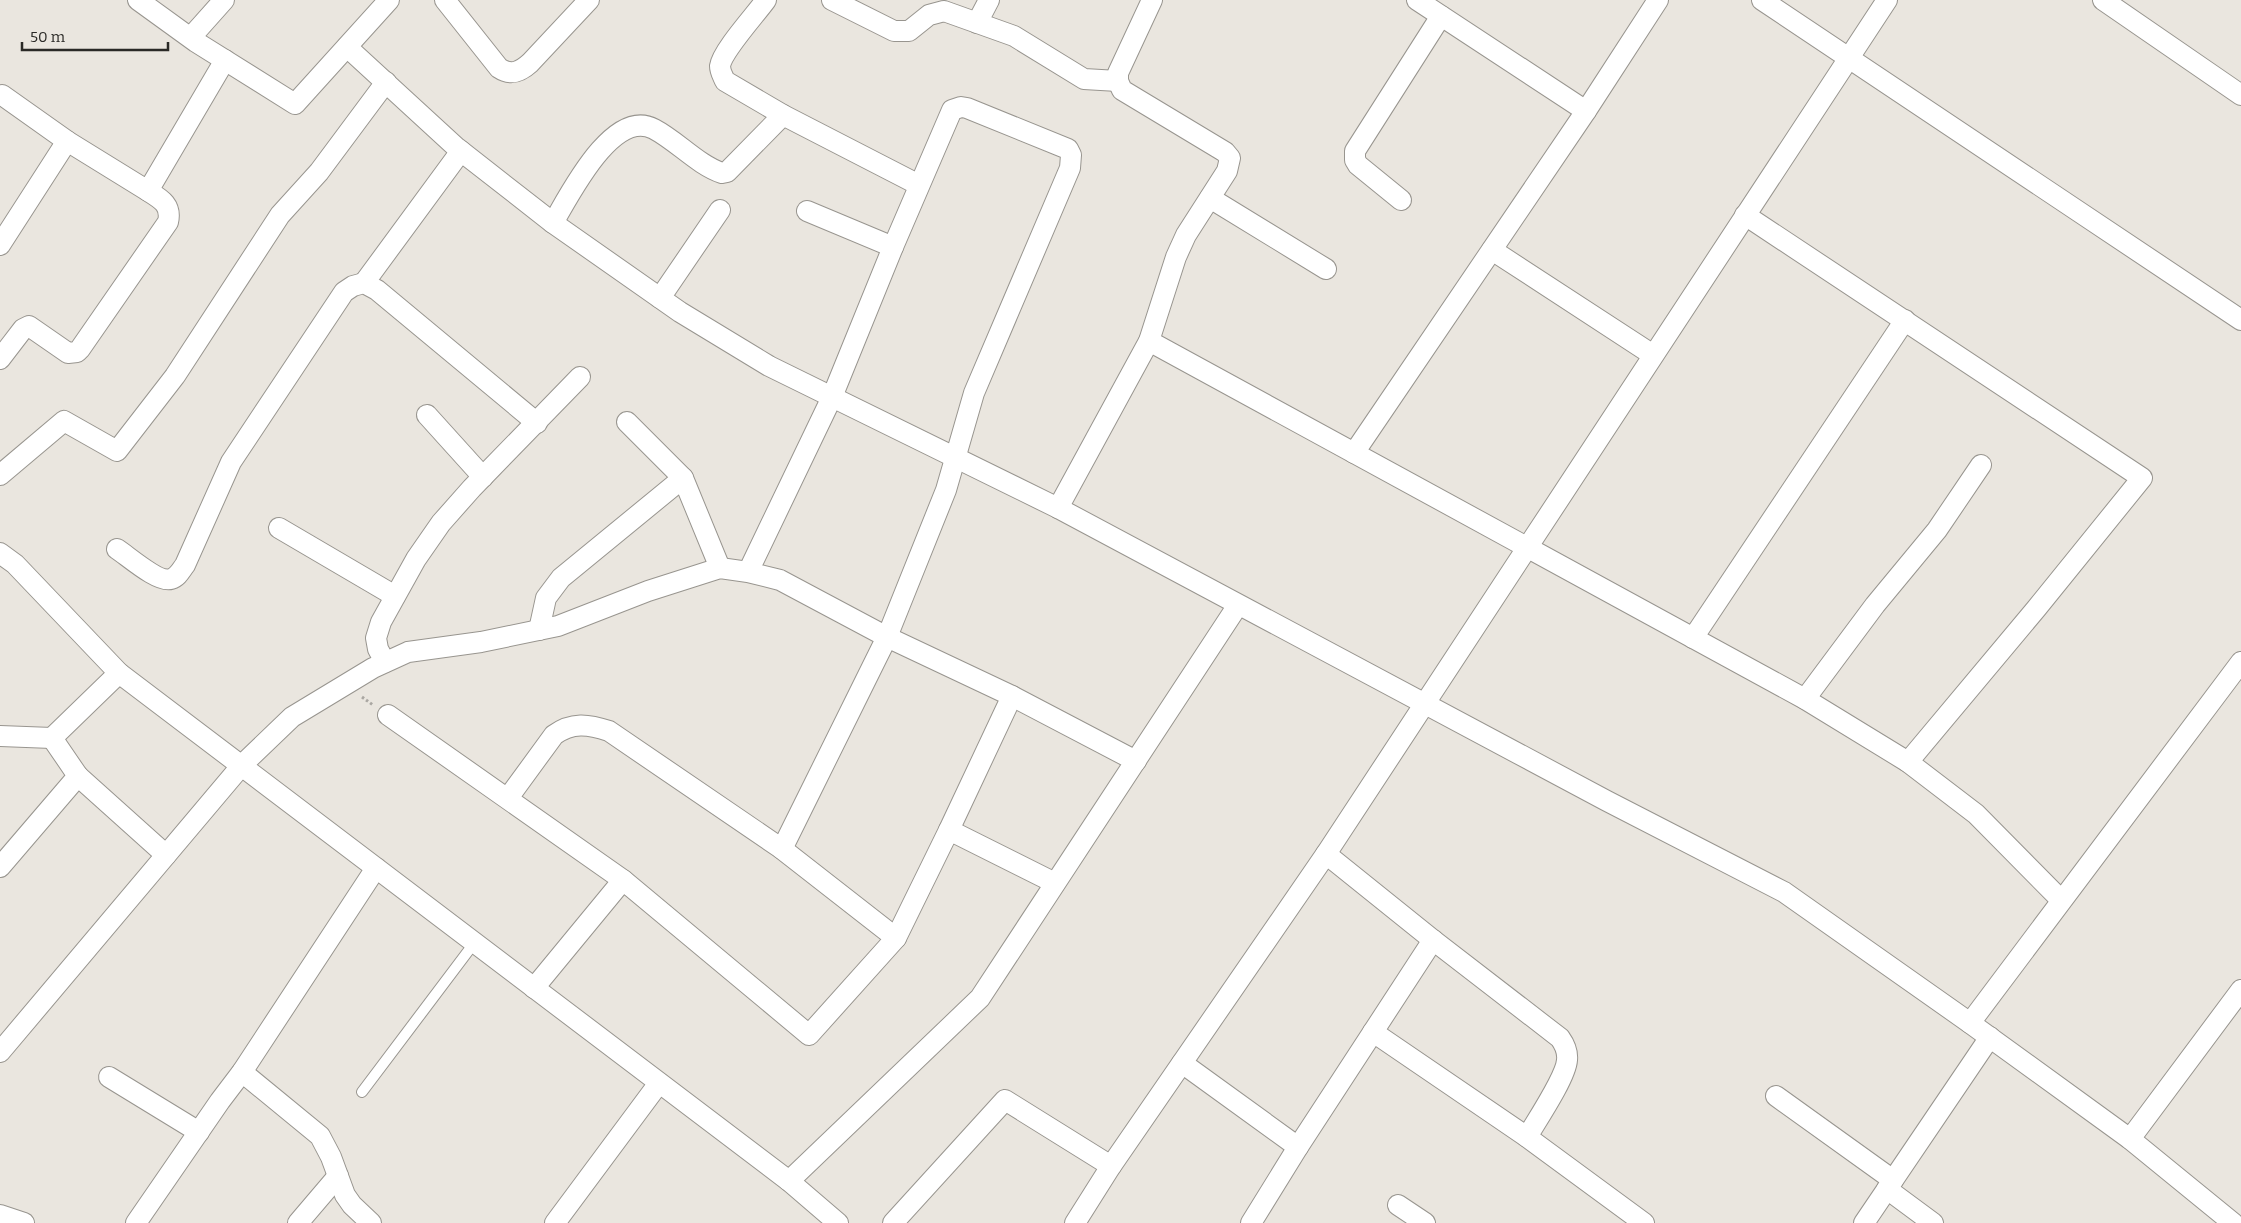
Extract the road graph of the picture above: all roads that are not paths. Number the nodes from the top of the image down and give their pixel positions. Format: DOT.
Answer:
graph roads {
  1 [pos="138,0"];
  2 [pos="224,0"];
  3 [pos="389,0"];
  4 [pos="445,0"];
  5 [pos="589,0"];
  6 [pos="766,0"];
  7 [pos="832,0"];
  8 [pos="989,0"];
  9 [pos="1152,0"];
  10 [pos="1416,0"];
  11 [pos="1658,0"];
  12 [pos="1762,0"];
  13 [pos="1886,0"];
  14 [pos="2103,0"];
  15 [pos="1441,16"];
  16 [pos="977,23"];
  17 [pos="191,37"];
  18 [pos="347,47"];
  19 [pos="1849,57"];
  20 [pos="225,60"];
  21 [pos="1118,81"];
  22 [pos="386,82"];
  23 [pos="2,95"];
  24 [pos="2241,95"];
  25 [pos="1586,111"];
  26 [pos="784,115"];
  27 [pos="67,141"];
  28 [pos="460,151"];
  29 [pos="919,185"];
  30 [pos="148,191"];
  31 [pos="1210,198"];
  32 [pos="1400,200"];
  33 [pos="720,210"];
  34 [pos="807,211"];
  35 [pos="1745,215"];
  36 [pos="553,223"];
  37 [pos="0,246"];
  38 [pos="893,247"];
  39 [pos="1492,250"];
  40 [pos="1326,269"];
  41 [pos="364,283"];
  42 [pos="660,298"];
  43 [pos="1905,320"];
  44 [pos="2241,320"];
  45 [pos="1149,341"];
  46 [pos="1654,355"];
  47 [pos="0,359"];
  48 [pos="580,377"];
  49 [pos="832,397"];
  50 [pos="427,415"];
  51 [pos="627,422"];
  52 [pos="537,423"];
  53 [pos="1354,453"];
  54 [pos="955,458"];
  55 [pos="1981,465"];
  56 [pos="0,475"];
  57 [pos="483,477"];
  58 [pos="682,478"];
  59 [pos="1058,508"];
  60 [pos="279,528"];
  61 [pos="1526,548"];
  62 [pos="116,549"];
  63 [pos="0,552"];
  64 [pos="720,568"];
  65 [pos="748,572"];
  66 [pos="396,596"];
  67 [pos="1238,605"];
  68 [pos="539,630"];
  69 [pos="887,637"];
  70 [pos="1693,638"];
  71 [pos="385,662"];
  72 [pos="2241,662"];
  73 [pos="119,673"];
  74 [pos="1012,696"];
  75 [pos="1806,699"];
  76 [pos="1424,704"];
  77 [pos="388,715"];
  78 [pos="0,736"];
  79 [pos="52,738"];
  80 [pos="1136,761"];
  81 [pos="1908,762"];
  82 [pos="242,766"];
  83 [pos="78,776"];
  84 [pos="508,798"];
  85 [pos="950,830"];
  86 [pos="782,849"];
  87 [pos="1326,854"];
  88 [pos="166,855"];
  89 [pos="2,863"];
  90 [pos="376,868"];
  91 [pos="623,880"];
  92 [pos="1055,884"];
  93 [pos="2061,900"];
  94 [pos="896,938"];
  95 [pos="1433,940"];
  96 [pos="474,942"];
  97 [pos="534,988"];
  98 [pos="2241,990"];
  99 [pos="1970,1023"];
  100 [pos="1373,1032"];
  101 [pos="1990,1037"];
  102 [pos="0,1052"];
  103 [pos="1182,1063"];
  104 [pos="242,1072"];
  105 [pos="109,1077"];
  106 [pos="660,1083"];
  107 [pos="362,1092"];
  108 [pos="1776,1096"];
  109 [pos="198,1132"];
  110 [pos="1527,1137"];
  111 [pos="2130,1139"];
  112 [pos="1298,1147"];
  113 [pos="1111,1166"];
  114 [pos="338,1176"];
  115 [pos="789,1181"];
  116 [pos="1890,1184"];
  117 [pos="1398,1205"];
  118 [pos="0,1215"];
  119 [pos="24,1223"];
  120 [pos="136,1223"];
  121 [pos="298,1223"];
  122 [pos="371,1223"];
  123 [pos="555,1223"];
  124 [pos="838,1223"];
  125 [pos="893,1223"];
  126 [pos="1074,1223"];
  127 [pos="1251,1223"];
  128 [pos="1425,1223"];
  129 [pos="1644,1223"];
  130 [pos="1864,1223"];
  131 [pos="1933,1223"];
  132 [pos="2233,1223"];
  1 -- 17 [label="street"];
  2 -- 17 [label="street"];
  3 -- 18 [label="street"];
  4 -- 5 [label="street"];
  6 -- 26 [label="street"];
  7 -- 16 [label="street"];
  8 -- 16 [label="street"];
  9 -- 21 [label="street"];
  10 -- 15 [label="street"];
  11 -- 25 [label="street"];
  12 -- 19 [label="street"];
  13 -- 19 [label="street"];
  14 -- 24 [label="street"];
  15 -- 25 [label="street"];
  15 -- 32 [label="street"];
  16 -- 21 [label="street"];
  17 -- 20 [label="street"];
  18 -- 20 [label="street"];
  18 -- 22 [label="street"];
  19 -- 35 [label="street"];
  19 -- 44 [label="street"];
  20 -- 30 [label="street"];
  21 -- 31 [label="street"];
  22 -- 28 [label="street"];
  22 -- 56 [label="street"];
  23 -- 27 [label="street"];
  25 -- 39 [label="street"];
  26 -- 29 [label="street"];
  26 -- 36 [label="street"];
  27 -- 30 [label="street"];
  27 -- 37 [label="street"];
  28 -- 36 [label="street"];
  28 -- 41 [label="street"];
  29 -- 38 [label="street"];
  29 -- 54 [label="street"];
  30 -- 47 [label="street"];
  31 -- 40 [label="street"];
  31 -- 45 [label="street"];
  33 -- 42 [label="street"];
  34 -- 38 [label="street"];
  35 -- 43 [label="street"];
  35 -- 46 [label="street"];
  36 -- 42 [label="street"];
  38 -- 49 [label="street"];
  39 -- 46 [label="street"];
  39 -- 53 [label="street"];
  41 -- 52 [label="street"];
  41 -- 62 [label="street"];
  42 -- 49 [label="street"];
  43 -- 70 [label="street"];
  43 -- 81 [label="street"];
  45 -- 53 [label="street"];
  45 -- 59 [label="street"];
  46 -- 61 [label="street"];
  48 -- 52 [label="street"];
  49 -- 54 [label="street"];
  49 -- 65 [label="street"];
  50 -- 57 [label="street"];
  51 -- 58 [label="street"];
  52 -- 57 [label="street"];
  53 -- 61 [label="street"];
  54 -- 59 [label="street"];
  54 -- 69 [label="street"];
  55 -- 75 [label="street"];
  57 -- 66 [label="street"];
  58 -- 64 [label="street"];
  58 -- 68 [label="street"];
  59 -- 67 [label="street"];
  60 -- 66 [label="street"];
  61 -- 70 [label="street"];
  61 -- 76 [label="street"];
  63 -- 73 [label="street"];
  64 -- 65 [label="street"];
  64 -- 68 [label="street"];
  65 -- 69 [label="street"];
  66 -- 71 [label="street"];
  67 -- 76 [label="street"];
  67 -- 80 [label="street"];
  68 -- 71 [label="street"];
  69 -- 74 [label="street"];
  69 -- 86 [label="street"];
  70 -- 75 [label="street"];
  71 -- 82 [label="street"];
  72 -- 93 [label="street"];
  73 -- 79 [label="street"];
  73 -- 82 [label="street"];
  74 -- 80 [label="street"];
  74 -- 85 [label="street"];
  75 -- 81 [label="street"];
  76 -- 87 [label="street"];
  76 -- 99 [label="street"];
  77 -- 84 [label="street"];
  78 -- 79 [label="street"];
  79 -- 83 [label="street"];
  80 -- 92 [label="street"];
  81 -- 93 [label="street"];
  82 -- 88 [label="street"];
  82 -- 90 [label="street"];
  83 -- 88 [label="street"];
  83 -- 89 [label="street"];
  84 -- 86 [label="street"];
  84 -- 91 [label="street"];
  85 -- 92 [label="street"];
  85 -- 94 [label="street"];
  86 -- 94 [label="street"];
  87 -- 95 [label="street"];
  87 -- 103 [label="street"];
  88 -- 102 [label="street"];
  90 -- 96 [label="street"];
  90 -- 104 [label="street"];
  91 -- 94 [label="street"];
  91 -- 97 [label="street"];
  92 -- 115 [label="street"];
  93 -- 99 [label="street"];
  95 -- 100 [label="street"];
  95 -- 110 [label="street"];
  96 -- 97 [label="street"];
  96 -- 107 [label="lane"];
  97 -- 106 [label="street"];
  98 -- 111 [label="street"];
  99 -- 101 [label="street"];
  100 -- 110 [label="street"];
  100 -- 112 [label="street"];
  101 -- 111 [label="street"];
  101 -- 116 [label="street"];
  103 -- 112 [label="street"];
  103 -- 113 [label="street"];
  104 -- 109 [label="street"];
  104 -- 114 [label="street"];
  105 -- 109 [label="street"];
  106 -- 115 [label="street"];
  106 -- 123 [label="street"];
  108 -- 116 [label="street"];
  109 -- 120 [label="street"];
  110 -- 129 [label="street"];
  111 -- 132 [label="street"];
  112 -- 127 [label="street"];
  113 -- 125 [label="street"];
  113 -- 126 [label="street"];
  114 -- 121 [label="street"];
  114 -- 122 [label="street"];
  115 -- 124 [label="street"];
  116 -- 130 [label="street"];
  116 -- 131 [label="street"];
  117 -- 128 [label="street"];
  118 -- 119 [label="street"];
}
